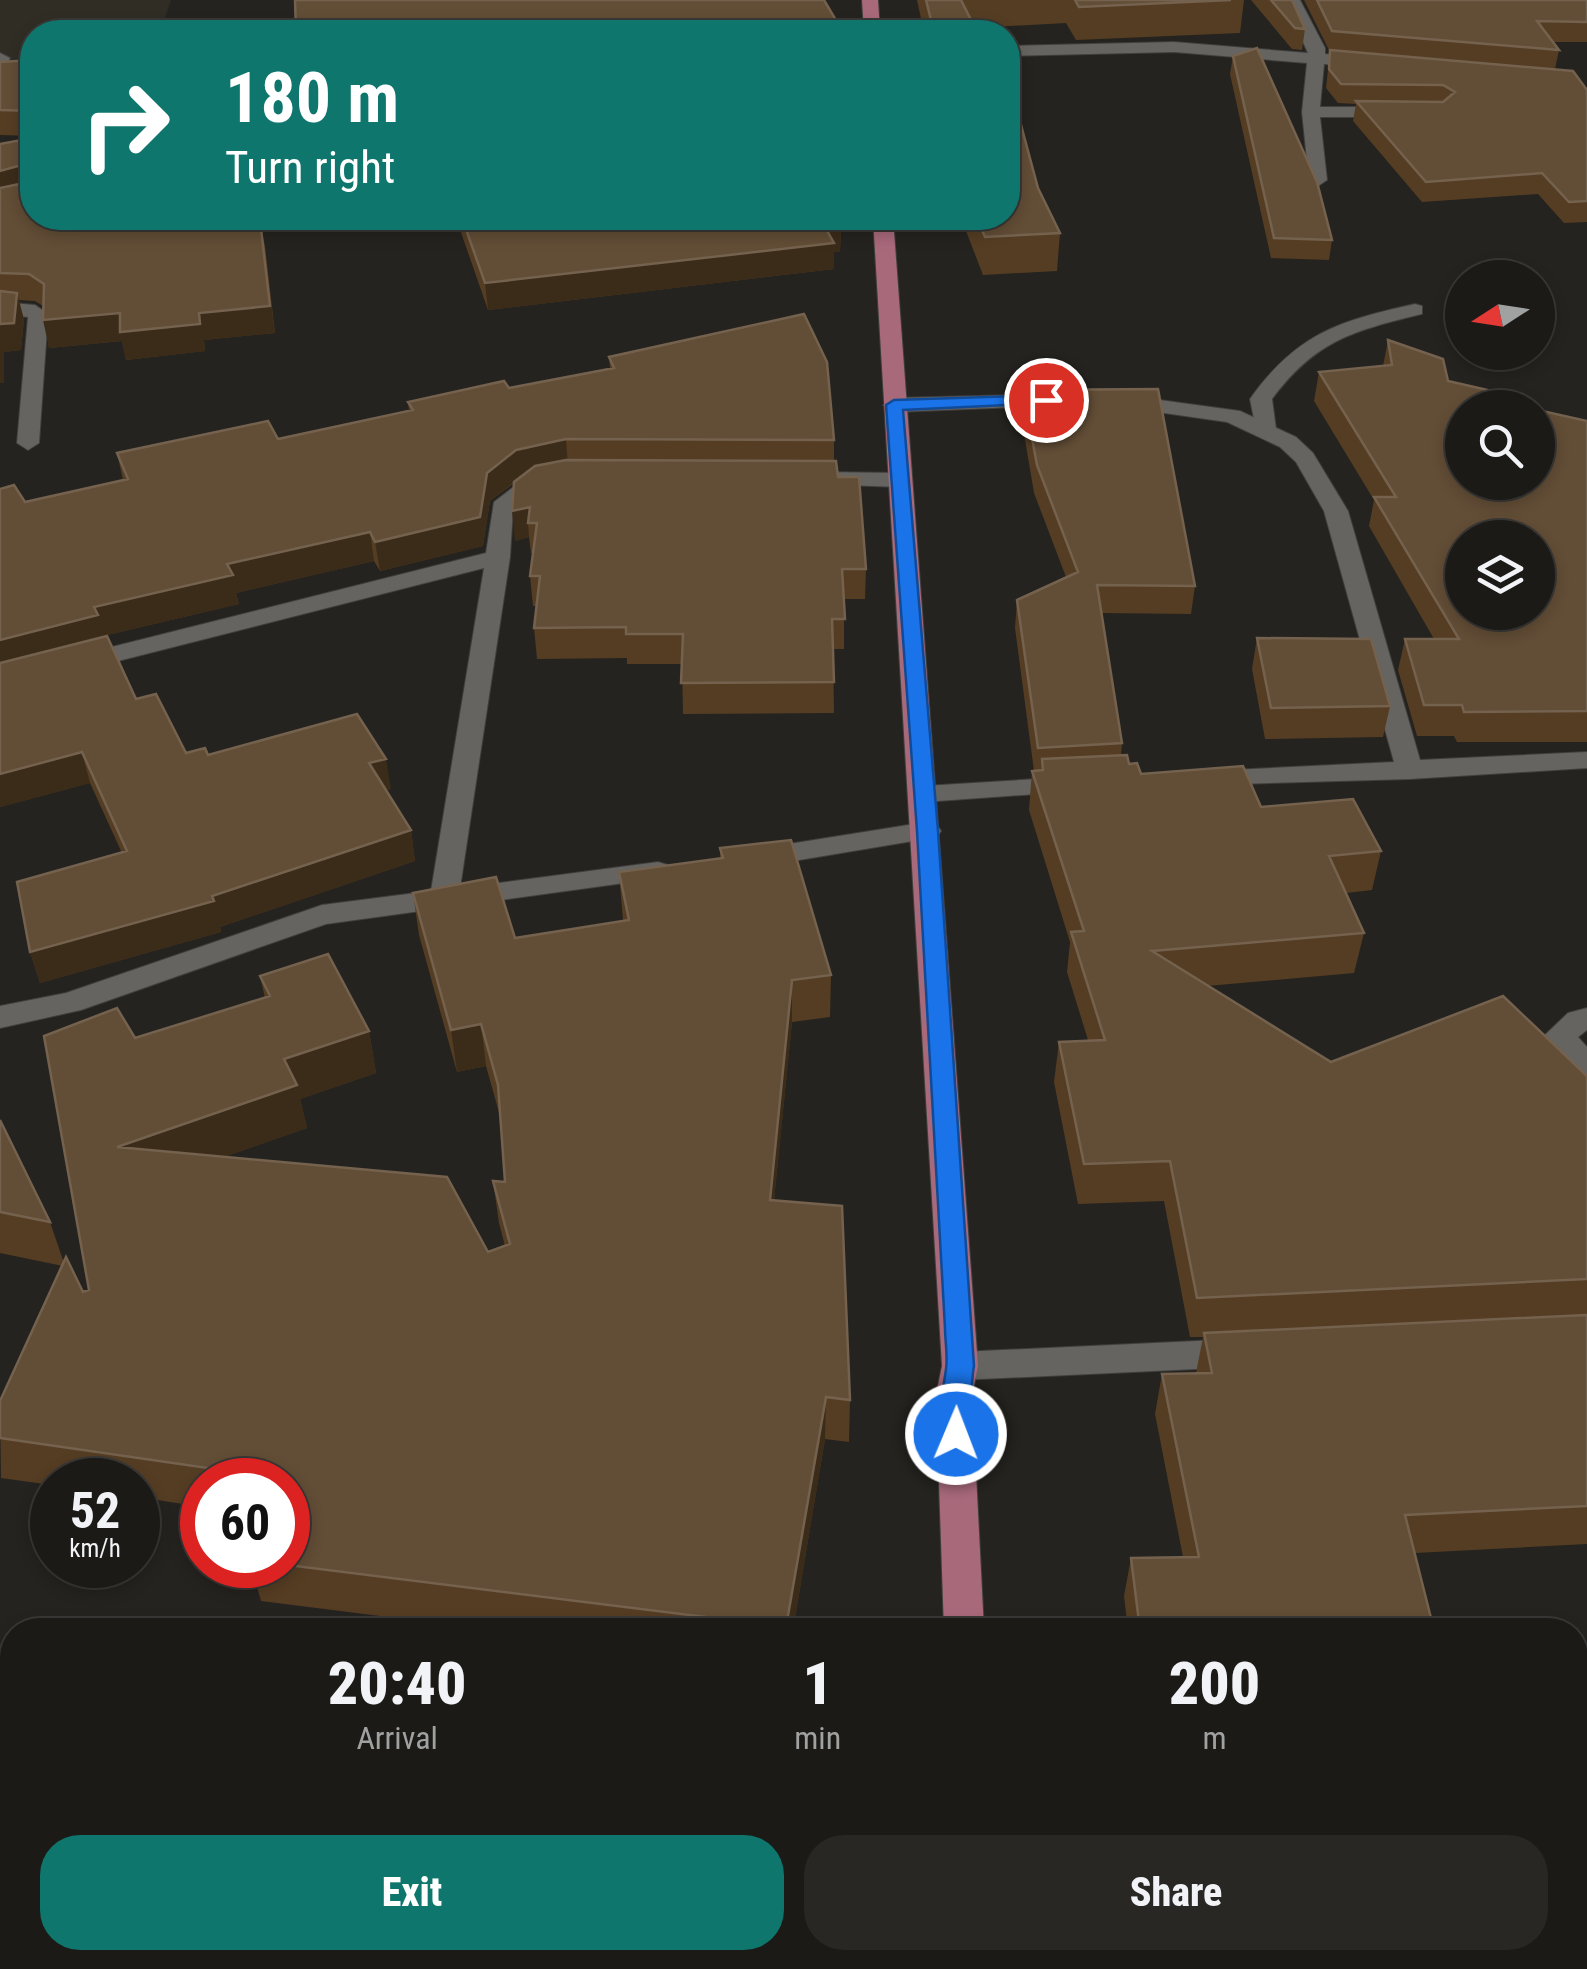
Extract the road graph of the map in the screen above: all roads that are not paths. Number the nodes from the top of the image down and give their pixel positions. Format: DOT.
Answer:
graph roads {
  1 [pos="1292,0"];
  2 [pos="1020,51"];
  3 [pos="1318,58"];
  4 [pos="1390,65"];
  5 [pos="1311,112"];
  6 [pos="1421,112"];
  7 [pos="1318,180"];
  8 [pos="884,230"];
  9 [pos="0,308"];
  10 [pos="1415,310"];
  11 [pos="894,405"];
  12 [pos="1265,429"];
  13 [pos="28,443"];
  14 [pos="568,478"];
  15 [pos="794,479"];
  16 [pos="901,480"];
  17 [pos="498,557"];
  18 [pos="0,683"];
  19 [pos="1587,760"];
  20 [pos="1410,771"];
  21 [pos="1182,780"];
  22 [pos="1106,783"];
  23 [pos="924,794"];
  24 [pos="927,831"];
  25 [pos="726,862"];
  26 [pos="689,867"];
  27 [pos="444,899"];
  28 [pos="0,1017"];
  29 [pos="1587,1019"];
  30 [pos="1587,1068"];
  31 [pos="1274,1351"];
  32 [pos="960,1366"];
  33 [pos="963,1618"];
  1 -- 3 [label="street"];
  2 -- 3 [label="street"];
  3 -- 4 [label="street"];
  3 -- 5 [label="street"];
  5 -- 6 [label="street"];
  5 -- 7 [label="street"];
  8 -- 11 [label="main road"];
  9 -- 13 [label="street"];
  10 -- 12 [label="street"];
  11 -- 12 [label="street"];
  11 -- 16 [label="main road"];
  12 -- 20 [label="street"];
  14 -- 17 [label="street"];
  15 -- 16 [label="street"];
  16 -- 23 [label="main road"];
  17 -- 18 [label="street"];
  17 -- 27 [label="street"];
  19 -- 20 [label="street"];
  20 -- 21 [label="street"];
  22 -- 23 [label="street"];
  23 -- 24 [label="main road"];
  24 -- 25 [label="street"];
  24 -- 32 [label="main road"];
  26 -- 27 [label="street"];
  27 -- 28 [label="street"];
  29 -- 30 [label="street"];
  31 -- 32 [label="street"];
  32 -- 33 [label="main road"];
}
